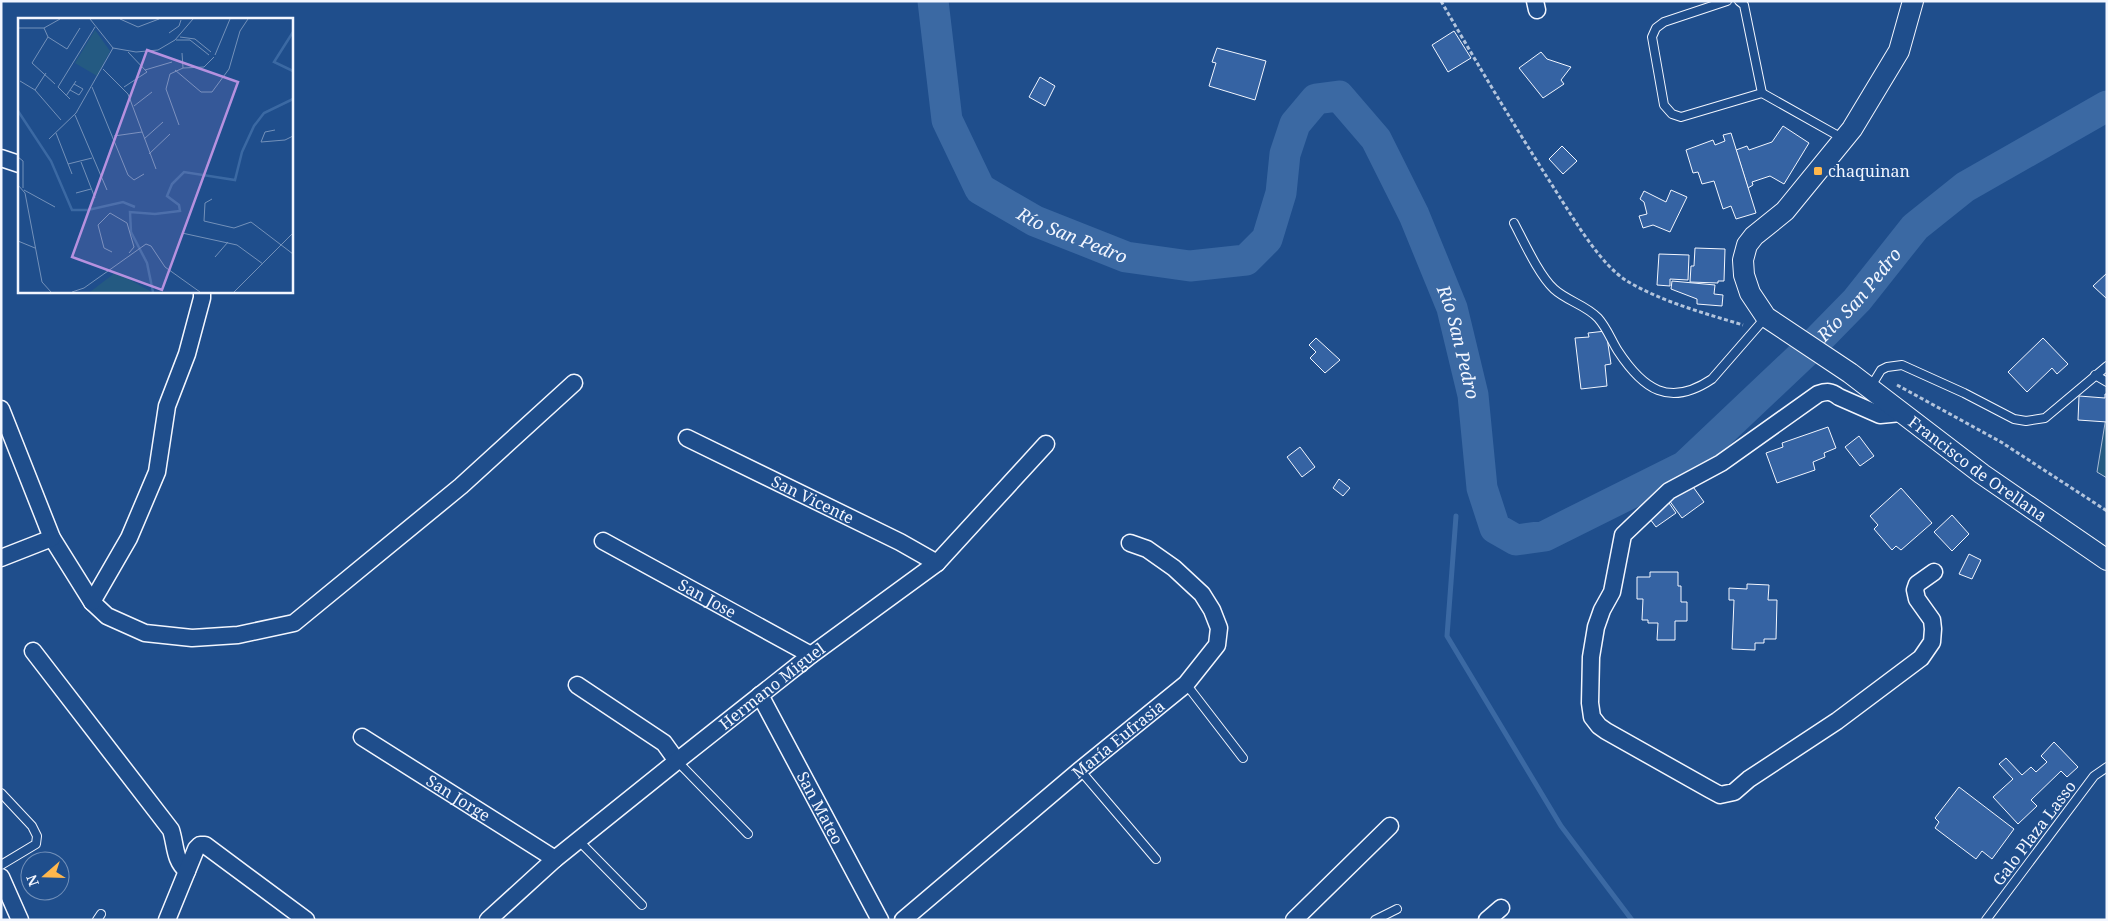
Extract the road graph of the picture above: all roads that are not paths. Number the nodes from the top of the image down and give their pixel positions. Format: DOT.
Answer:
graph roads {
  1 [pos="1727,1"];
  2 [pos="1739,1"];
  3 [pos="1913,1"];
  4 [pos="1762,93"];
  5 [pos="1844,140"];
  6 [pos="1,158"];
  7 [pos="18,164"];
  8 [pos="1514,223"];
  9 [pos="202,292"];
  10 [pos="1774,323"];
  11 [pos="2107,366"];
  12 [pos="2095,376"];
  13 [pos="2107,382"];
  14 [pos="574,383"];
  15 [pos="1870,388"];
  16 [pos="1,409"];
  17 [pos="1901,414"];
  18 [pos="687,438"];
  19 [pos="1046,444"];
  20 [pos="52,538"];
  21 [pos="603,541"];
  22 [pos="1130,543"];
  23 [pos="1,558"];
  24 [pos="2107,560"];
  25 [pos="937,563"];
  26 [pos="1934,572"];
  27 [pos="92,602"];
  28 [pos="33,651"];
  29 [pos="811,655"];
  30 [pos="1186,684"];
  31 [pos="577,685"];
  32 [pos="760,696"];
  33 [pos="362,737"];
  34 [pos="1243,758"];
  35 [pos="677,761"];
  36 [pos="2107,767"];
  37 [pos="1080,770"];
  38 [pos="1,793"];
  39 [pos="1390,826"];
  40 [pos="748,834"];
  41 [pos="579,841"];
  42 [pos="555,859"];
  43 [pos="1156,859"];
  44 [pos="1,865"];
  45 [pos="187,871"];
  46 [pos="1,877"];
  47 [pos="642,905"];
  48 [pos="1397,908"];
  49 [pos="1501,908"];
  50 [pos="172,917"];
  51 [pos="20,920"];
  52 [pos="306,920"];
  53 [pos="488,920"];
  54 [pos="880,920"];
  55 [pos="903,920"];
  56 [pos="1294,920"];
  57 [pos="1375,920"];
  58 [pos="1487,920"];
  59 [pos="1986,920"];
  1 -- 4 [label="lane"];
  2 -- 4 [label="lane"];
  3 -- 5 [label="street"];
  4 -- 5 [label="lane"];
  5 -- 10 [label="street"];
  6 -- 7 [label="street"];
  8 -- 10 [label="lane"];
  9 -- 27 [label="street"];
  10 -- 15 [label="street, Francisco de Orellana"];
  11 -- 12 [label="lane"];
  12 -- 13 [label="lane"];
  12 -- 15 [label="lane"];
  14 -- 27 [label="street"];
  15 -- 17 [label="street, Francisco de Orellana"];
  16 -- 20 [label="street"];
  17 -- 24 [label="street, Francisco de Orellana"];
  17 -- 26 [label="street"];
  18 -- 25 [label="street, San Vicente"];
  19 -- 25 [label="street, Hermano Miguel"];
  20 -- 23 [label="street"];
  20 -- 27 [label="street"];
  21 -- 29 [label="street, San Jose"];
  22 -- 30 [label="street, María Eufrasia"];
  25 -- 29 [label="street, Hermano Miguel"];
  28 -- 45 [label="street"];
  29 -- 32 [label="street, Hermano Miguel"];
  30 -- 34 [label="lane"];
  30 -- 37 [label="street, María Eufrasia"];
  31 -- 35 [label="street"];
  32 -- 35 [label="street, Hermano Miguel"];
  32 -- 54 [label="street, San Mateo"];
  33 -- 42 [label="street, San Jorge"];
  35 -- 40 [label="lane"];
  35 -- 41 [label="street, Hermano Miguel"];
  36 -- 59 [label="lane, Galo Plaza Lasso"];
  37 -- 43 [label="lane"];
  37 -- 55 [label="street, María Eufrasia"];
  38 -- 44 [label="lane"];
  39 -- 56 [label="street"];
  41 -- 42 [label="street, Hermano Miguel"];
  41 -- 47 [label="lane"];
  42 -- 53 [label="street, Hermano Miguel"];
  45 -- 50 [label="street"];
  45 -- 52 [label="street"];
  46 -- 51 [label="street"];
  48 -- 57 [label="lane"];
  49 -- 58 [label="street"];
}
